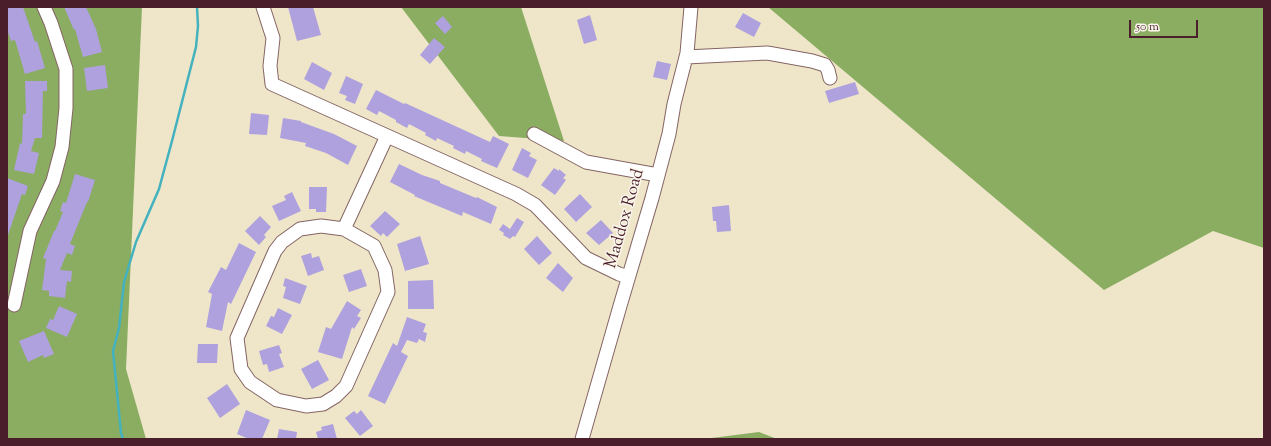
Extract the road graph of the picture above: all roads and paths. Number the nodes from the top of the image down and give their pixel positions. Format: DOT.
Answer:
graph roads {
  1 [pos="44,7"];
  2 [pos="263,7"];
  3 [pos="691,7"];
  4 [pos="686,57"];
  5 [pos="830,78"];
  6 [pos="534,134"];
  7 [pos="387,136"];
  8 [pos="658,175"];
  9 [pos="344,229"];
  10 [pos="628,277"];
  11 [pos="14,305"];
  12 [pos="582,439"];
  1 -- 11 [label="street"];
  2 -- 7 [label="street"];
  3 -- 4 [label="street, Maddox Road"];
  4 -- 5 [label="street"];
  4 -- 8 [label="street, Maddox Road"];
  6 -- 8 [label="street"];
  7 -- 9 [label="street"];
  7 -- 10 [label="street"];
  8 -- 10 [label="street, Maddox Road"];
  9 -- 9 [label="street"];
  10 -- 12 [label="street, Maddox Road"];
}
